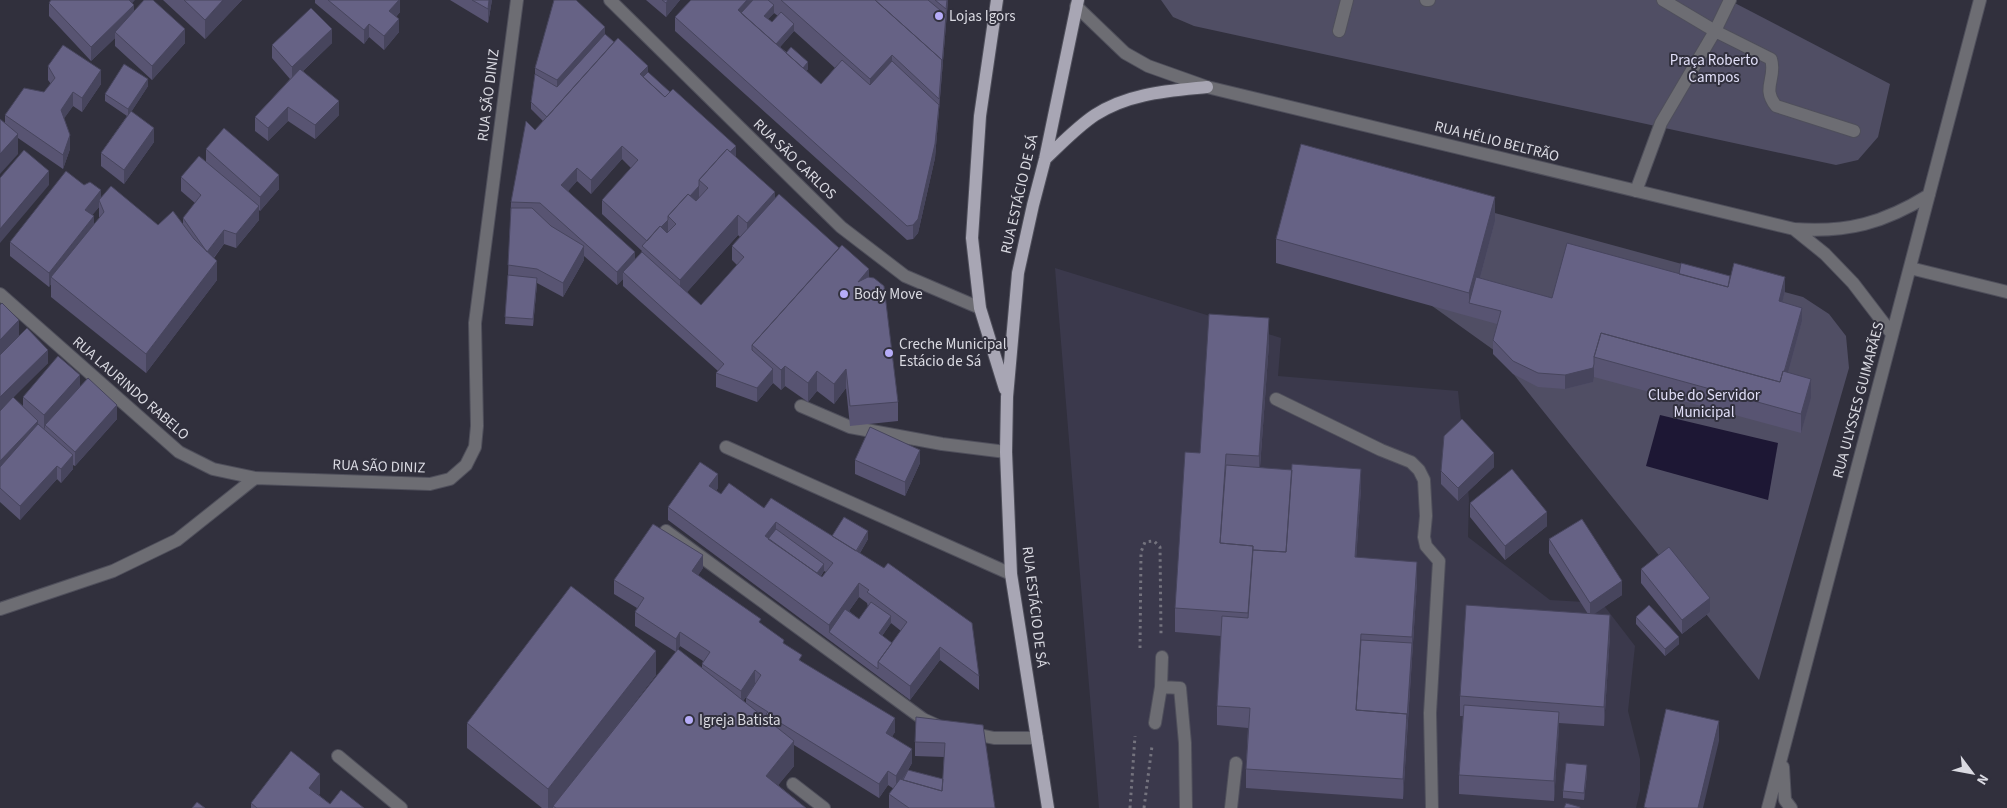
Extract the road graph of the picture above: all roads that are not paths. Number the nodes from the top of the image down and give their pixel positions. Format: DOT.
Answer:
graph roads {
  1 [pos="517,0"];
  2 [pos="610,0"];
  3 [pos="997,0"];
  4 [pos="1347,0"];
  5 [pos="1663,0"];
  6 [pos="1730,0"];
  7 [pos="1980,0"];
  8 [pos="1075,2"];
  9 [pos="1715,31"];
  10 [pos="1339,32"];
  11 [pos="1207,86"];
  12 [pos="1854,131"];
  13 [pos="1045,159"];
  14 [pos="1636,191"];
  15 [pos="1929,195"];
  16 [pos="1794,229"];
  17 [pos="1910,268"];
  18 [pos="2007,292"];
  19 [pos="0,294"];
  20 [pos="980,308"];
  21 [pos="1892,334"];
  22 [pos="1007,397"];
  23 [pos="1276,399"];
  24 [pos="800,406"];
  25 [pos="726,447"];
  26 [pos="1006,452"];
  27 [pos="255,478"];
  28 [pos="666,531"];
  29 [pos="1011,574"];
  30 [pos="0,608"];
  31 [pos="1162,657"];
  32 [pos="1161,687"];
  33 [pos="1155,723"];
  34 [pos="1037,738"];
  35 [pos="338,756"];
  36 [pos="1782,756"];
  37 [pos="1236,763"];
  38 [pos="793,784"];
  39 [pos="1044,790"];
  40 [pos="401,808"];
  41 [pos="824,808"];
  42 [pos="1040,808"];
  43 [pos="1048,808"];
  44 [pos="1186,808"];
  45 [pos="1231,808"];
  46 [pos="1432,808"];
  47 [pos="1768,808"];
  48 [pos="1791,808"];
  1 -- 27 [label="street, RUA SÃO DINIZ"];
  2 -- 20 [label="street, RUA SÃO CARLOS"];
  3 -- 20 [label="main road, RUA ESTÁCIO DE SÁ"];
  4 -- 10 [label="street"];
  5 -- 9 [label="street"];
  6 -- 9 [label="street"];
  7 -- 15 [label="street, RUA ULYSSES GUIMARÃES"];
  8 -- 11 [label="street, RUA HÉLIO BELTRÃO"];
  8 -- 13 [label="main road, RUA ESTÁCIO DE SÁ"];
  9 -- 12 [label="street"];
  9 -- 14 [label="street"];
  11 -- 13 [label="main road"];
  11 -- 14 [label="street, RUA HÉLIO BELTRÃO"];
  13 -- 22 [label="main road, RUA ESTÁCIO DE SÁ"];
  14 -- 16 [label="street, RUA HÉLIO BELTRÃO"];
  15 -- 16 [label="street, RUA HÉLIO BELTRÃO"];
  15 -- 17 [label="street, RUA ULYSSES GUIMARÃES"];
  16 -- 21 [label="street"];
  17 -- 18 [label="street"];
  17 -- 21 [label="street, RUA ULYSSES GUIMARÃES"];
  19 -- 27 [label="street, RUA LAURINDO RABELO"];
  20 -- 22 [label="main road, RUA ESTÁCIO DE SÁ"];
  21 -- 36 [label="street, RUA ULYSSES GUIMARÃES"];
  22 -- 26 [label="main road, RUA ESTÁCIO DE SÁ"];
  23 -- 46 [label="street"];
  24 -- 26 [label="street"];
  25 -- 29 [label="street"];
  26 -- 29 [label="main road, RUA ESTÁCIO DE SÁ"];
  27 -- 30 [label="street"];
  28 -- 34 [label="street"];
  29 -- 34 [label="main road, RUA ESTÁCIO DE SÁ"];
  31 -- 32 [label="street"];
  32 -- 33 [label="street"];
  32 -- 44 [label="street"];
  34 -- 39 [label="main road, RUA ESTÁCIO DE SÁ"];
  35 -- 40 [label="street"];
  36 -- 47 [label="street, RUA ULYSSES GUIMARÃES"];
  36 -- 48 [label="street"];
  37 -- 45 [label="street"];
  38 -- 41 [label="street"];
  39 -- 42 [label="main road"];
  39 -- 43 [label="main road, RUA ESTÁCIO DE SÁ"];
}
